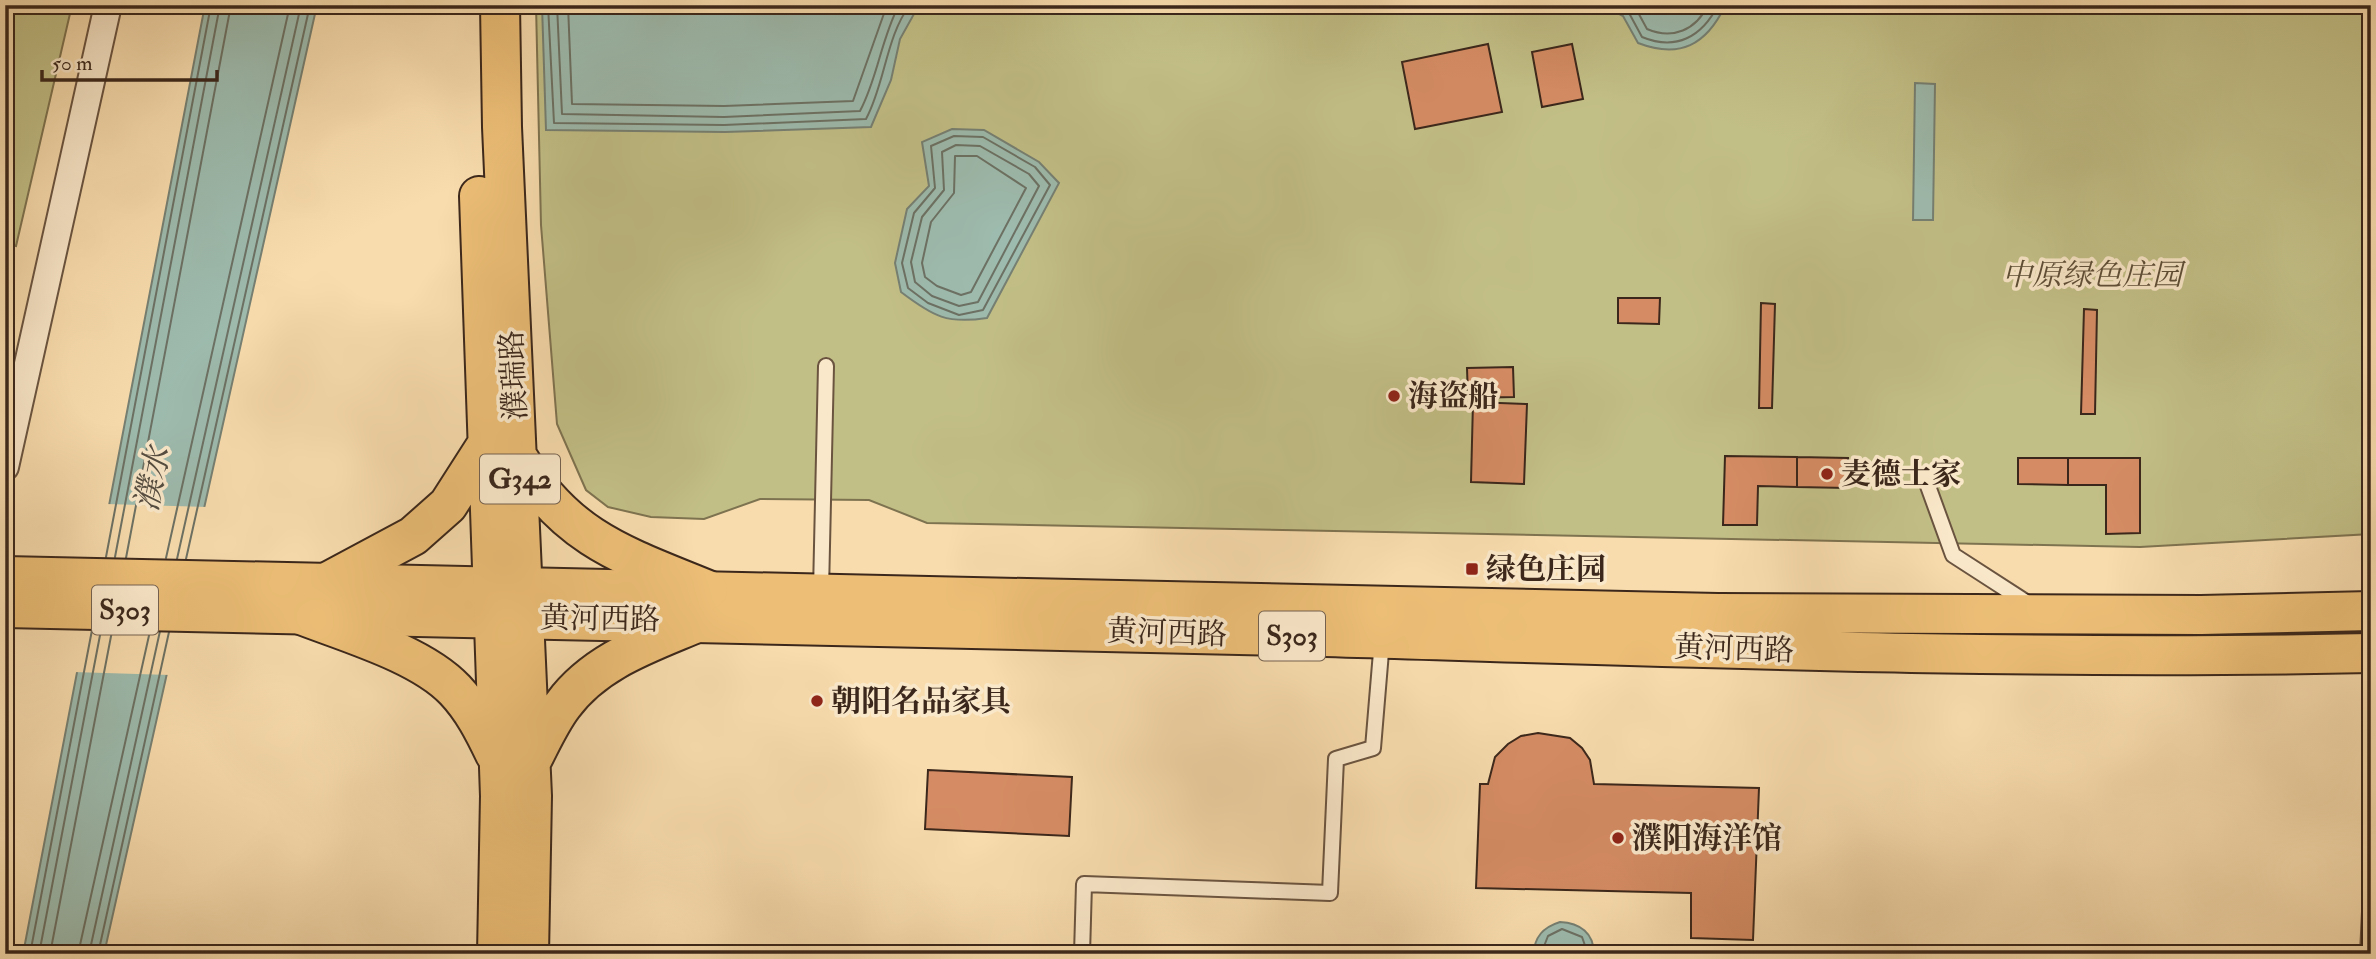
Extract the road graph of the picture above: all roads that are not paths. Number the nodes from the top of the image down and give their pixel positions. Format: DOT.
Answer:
graph roads {
  1 [pos="108,5"];
  2 [pos="474,5"];
  3 [pos="500,5"];
  4 [pos="825,366"];
  5 [pos="504,450"];
  6 [pos="5,467"];
  7 [pos="1924,475"];
  8 [pos="5,576"];
  9 [pos="329,581"];
  10 [pos="821,592"];
  11 [pos="217,595"];
  12 [pos="29,598"];
  13 [pos="509,601"];
  14 [pos="704,606"];
  15 [pos="2371,611"];
  16 [pos="296,612"];
  17 [pos="2045,614"];
  18 [pos="1382,639"];
  19 [pos="2371,653"];
  20 [pos="515,762"];
  21 [pos="2371,891"];
  22 [pos="497,954"];
  23 [pos="529,954"];
  24 [pos="1082,954"];
  25 [pos="2368,954"];
  1 -- 6 [label="street"];
  2 -- 5 [label="main road, 濮瑞路 / G342"];
  3 -- 5 [label="main road, 濮瑞路 / G342"];
  4 -- 10 [label="lane"];
  5 -- 9 [label="main road"];
  5 -- 13 [label="main road, 濮瑞路 / G342"];
  5 -- 14 [label="main road"];
  7 -- 17 [label="lane"];
  8 -- 12 [label="main road, 黄河西路 / S303"];
  9 -- 11 [label="main road, 黄河西路 / S303"];
  9 -- 13 [label="main road, 黄河西路 / S303"];
  10 -- 14 [label="main road, 黄河西路 / S303"];
  10 -- 17 [label="main road, 黄河西路 / S303"];
  11 -- 12 [label="main road, 黄河西路 / S303"];
  11 -- 16 [label="main road, 黄河西路 / S303"];
  13 -- 14 [label="main road, 黄河西路 / S303"];
  13 -- 16 [label="main road, 黄河西路 / S303"];
  13 -- 20 [label="main road, 濮瑞路 / G342"];
  14 -- 18 [label="main road, 黄河西路 / S303"];
  14 -- 20 [label="main road"];
  15 -- 17 [label="main road, 黄河西路 / S303"];
  16 -- 20 [label="main road"];
  18 -- 19 [label="main road, 黄河西路 / S303"];
  18 -- 24 [label="lane"];
  20 -- 22 [label="main road, 濮瑞路 / G342"];
  20 -- 23 [label="main road, 濮瑞路 / G342"];
  21 -- 25 [label="lane"];
}
